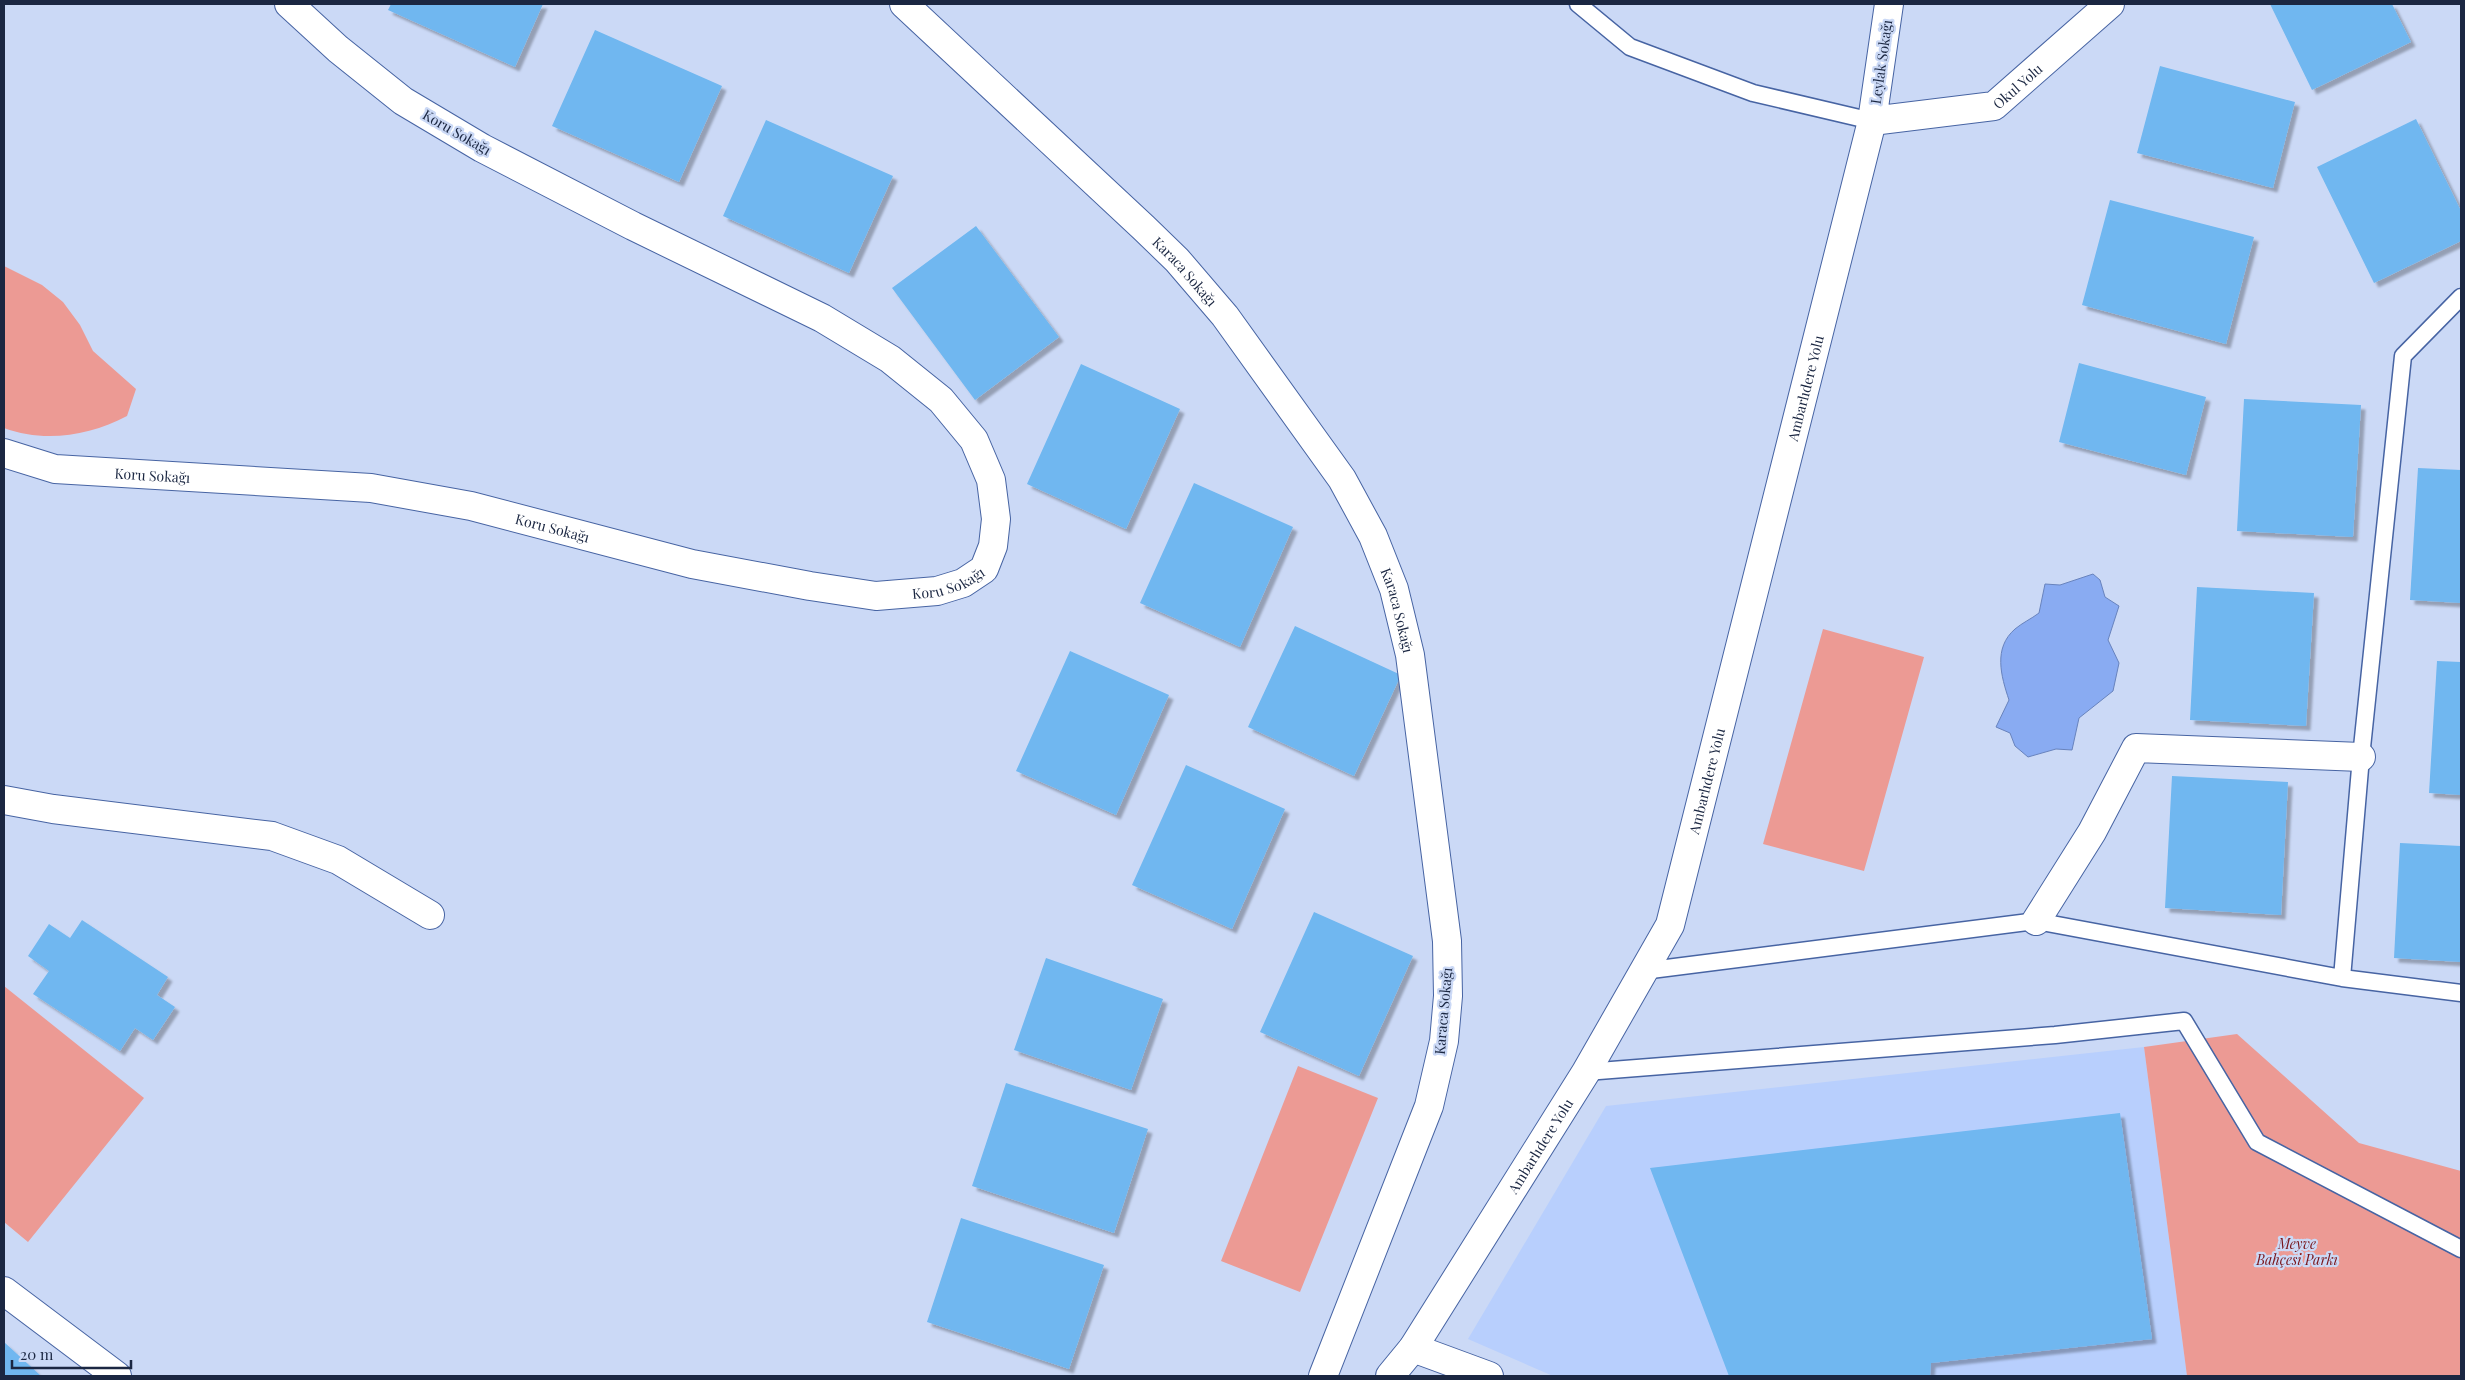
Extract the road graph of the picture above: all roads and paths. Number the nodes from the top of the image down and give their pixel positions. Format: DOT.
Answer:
graph roads {
  1 [pos="289,4"];
  2 [pos="904,4"];
  3 [pos="1578,4"];
  4 [pos="1889,4"];
  5 [pos="2110,4"];
  6 [pos="1872,121"];
  7 [pos="2461,297"];
  8 [pos="4,453"];
  9 [pos="2361,758"];
  10 [pos="4,800"];
  11 [pos="430,915"];
  12 [pos="2036,921"];
  13 [pos="1643,971"];
  14 [pos="2342,978"];
  15 [pos="2461,993"];
  16 [pos="1586,1072"];
  17 [pos="2461,1250"];
  18 [pos="4,1291"];
  19 [pos="1413,1348"];
  20 [pos="117,1376"];
  21 [pos="1323,1376"];
  22 [pos="1390,1376"];
  23 [pos="1489,1376"];
  1 -- 8 [label="street, Koru Sokağı"];
  2 -- 21 [label="street, Karaca Sokağı"];
  3 -- 6 [label="lane"];
  4 -- 6 [label="street, Leylak Sokağı"];
  5 -- 6 [label="street, Okul Yolu"];
  6 -- 13 [label="street, Ambarlıdere Yolu"];
  7 -- 9 [label="lane"];
  9 -- 12 [label="street"];
  9 -- 14 [label="lane"];
  10 -- 11 [label="street"];
  12 -- 13 [label="lane"];
  12 -- 14 [label="lane"];
  13 -- 16 [label="street, Ambarlıdere Yolu"];
  14 -- 15 [label="lane"];
  16 -- 17 [label="lane"];
  16 -- 19 [label="street, Ambarlıdere Yolu"];
  18 -- 20 [label="street"];
  19 -- 22 [label="street, Ambarlıdere Yolu"];
  19 -- 23 [label="street"];
}
